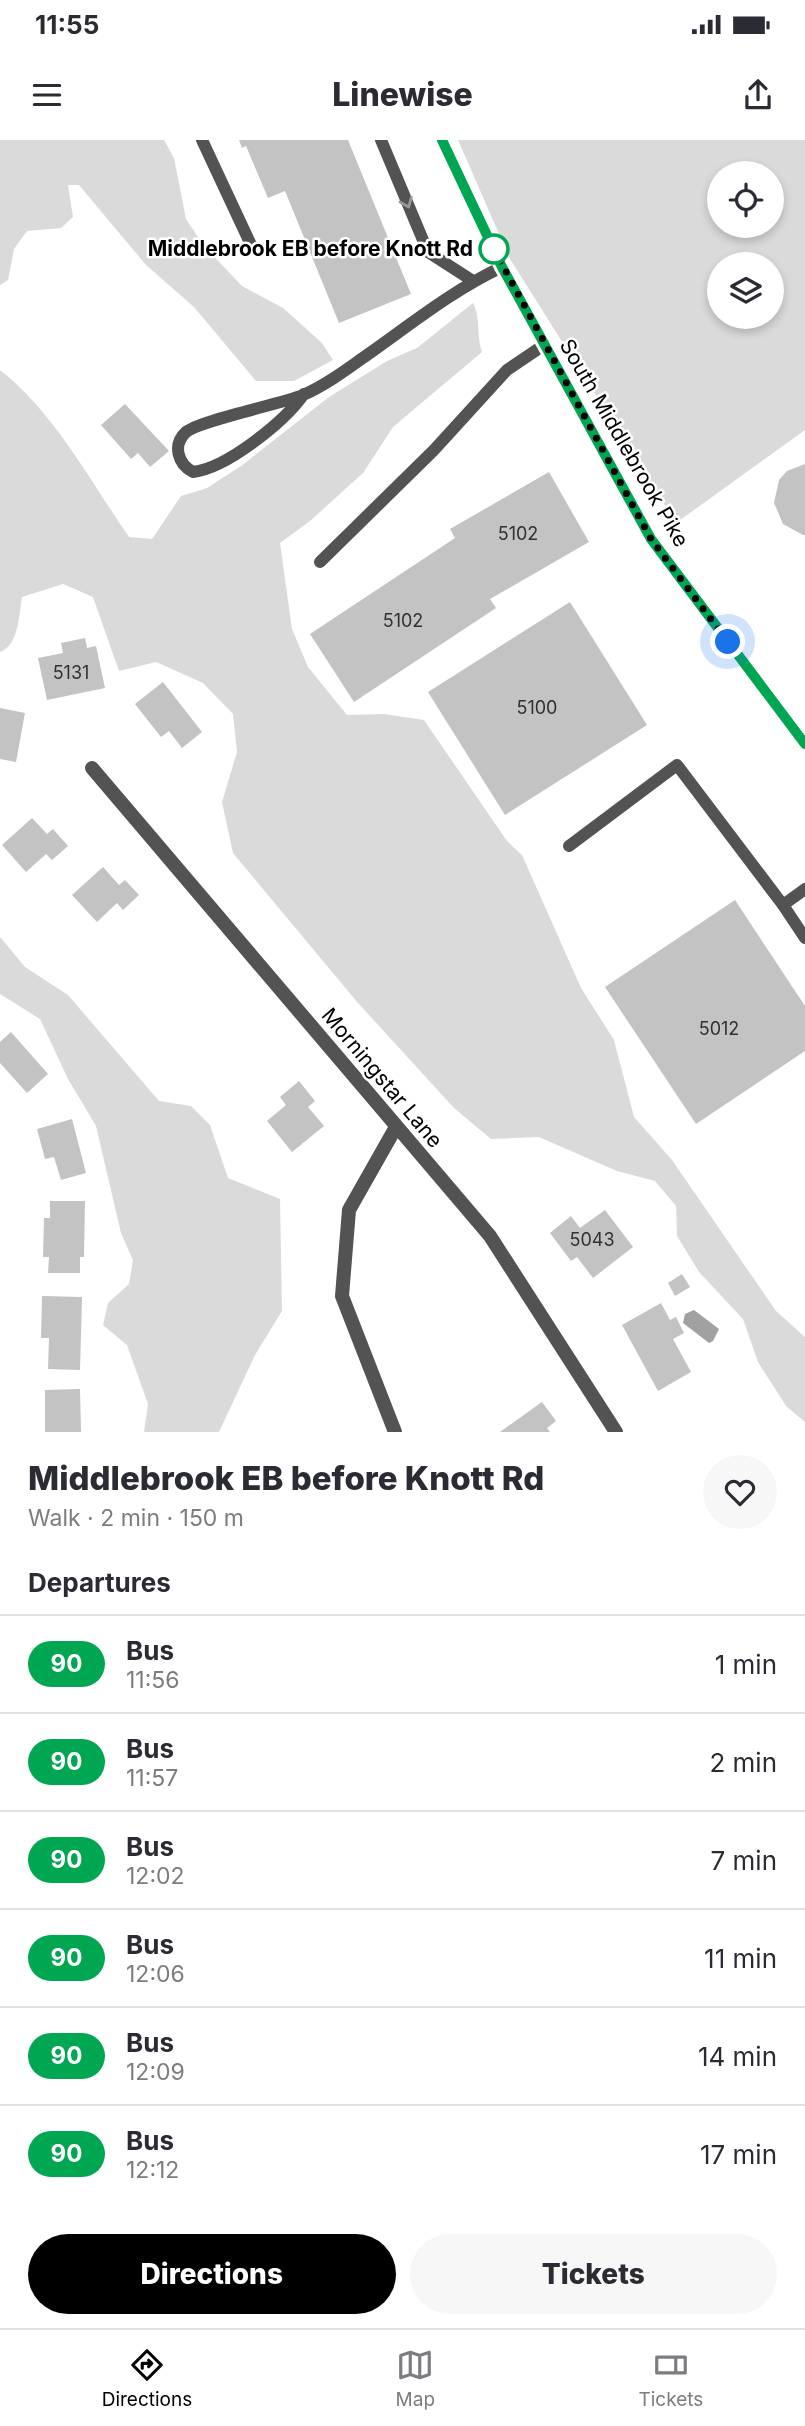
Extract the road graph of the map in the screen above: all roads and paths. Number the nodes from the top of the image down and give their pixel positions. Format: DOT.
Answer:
graph roads {
  1 [pos="202,140"];
  2 [pos="381,140"];
  3 [pos="442,140"];
  4 [pos="252,247"];
  5 [pos="502,267"];
  6 [pos="473,281"];
  7 [pos="544,345"];
  8 [pos="304,394"];
  9 [pos="320,562"];
  10 [pos="805,744"];
  11 [pos="92,768"];
  12 [pos="569,846"];
  13 [pos="805,889"];
  14 [pos="783,905"];
  15 [pos="805,938"];
  16 [pos="396,1127"];
  17 [pos="395,1432"];
  18 [pos="616,1432"];
  1 -- 4 [label="lane"];
  2 -- 6 [label="lane, one-way"];
  3 -- 5 [label="main road, South Middlebrook Pike"];
  5 -- 6 [label="lane"];
  5 -- 7 [label="main road, South Middlebrook Pike"];
  6 -- 8 [label="lane"];
  7 -- 9 [label="lane"];
  7 -- 10 [label="main road, South Middlebrook Pike"];
  8 -- 8 [label="lane"];
  11 -- 16 [label="street, Morningstar Lane"];
  12 -- 14 [label="lane"];
  13 -- 14 [label="lane"];
  14 -- 15 [label="lane"];
  16 -- 17 [label="street"];
  16 -- 18 [label="street, Morningstar Lane"];
}
